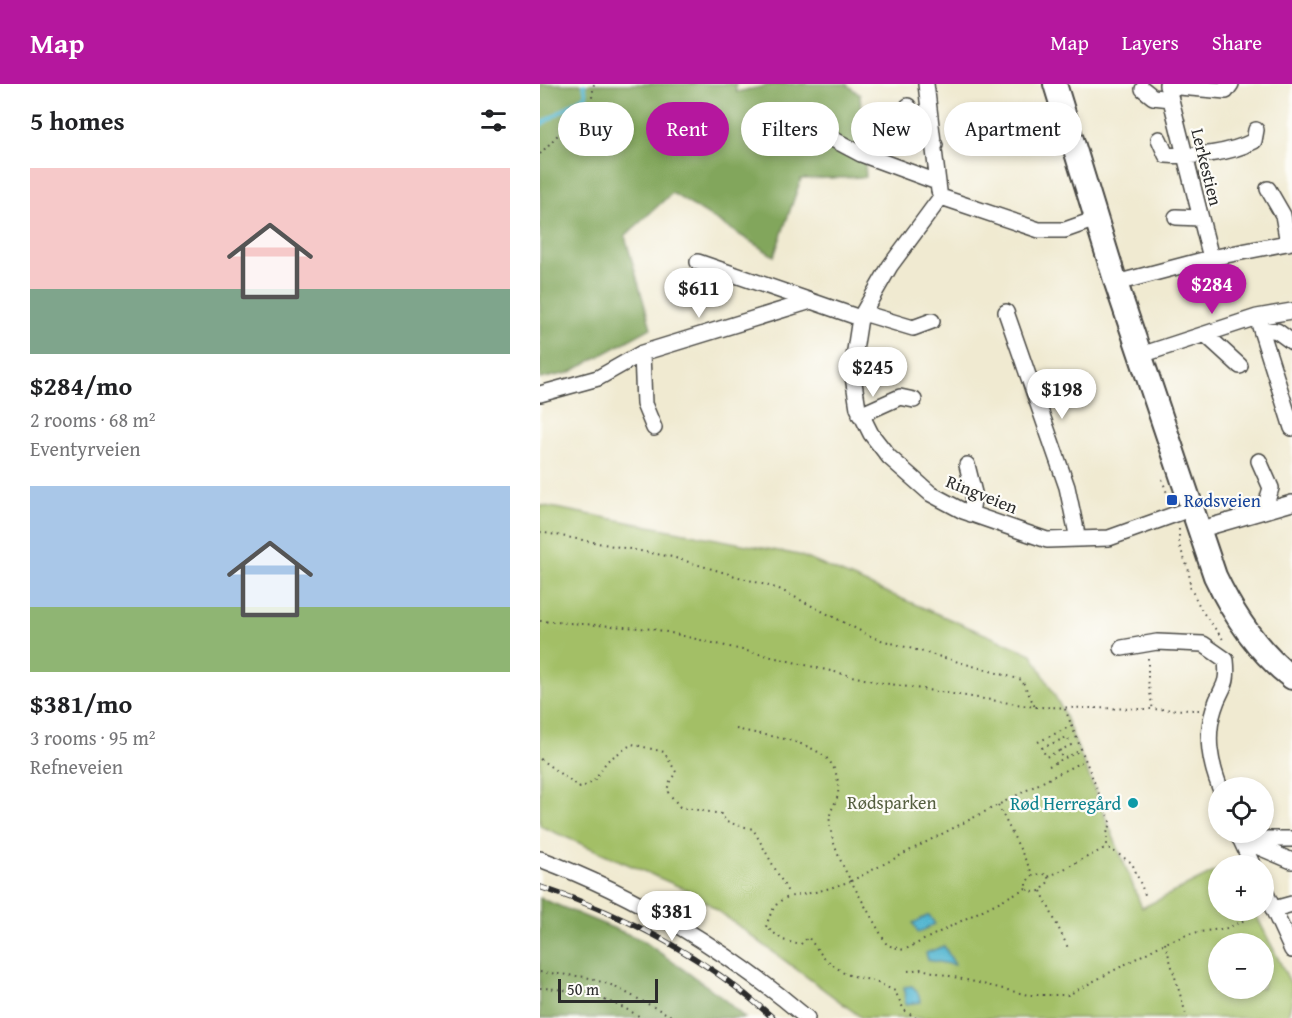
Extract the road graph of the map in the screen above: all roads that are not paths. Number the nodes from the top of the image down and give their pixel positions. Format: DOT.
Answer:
graph roads {
  1 [pos="926,84"];
  2 [pos="1055,84"];
  3 [pos="1231,84"];
  4 [pos="1143,89"];
  5 [pos="1168,90"];
  6 [pos="1256,130"];
  7 [pos="1159,139"];
  8 [pos="839,142"];
  9 [pos="932,143"];
  10 [pos="935,146"];
  11 [pos="1185,156"];
  12 [pos="939,189"];
  13 [pos="1268,189"];
  14 [pos="1176,217"];
  15 [pos="1200,218"];
  16 [pos="1096,219"];
  17 [pos="1290,243"];
  18 [pos="1211,258"];
  19 [pos="698,262"];
  20 [pos="1116,283"];
  21 [pos="811,301"];
  22 [pos="1292,311"];
  23 [pos="1006,312"];
  24 [pos="862,316"];
  25 [pos="932,321"];
  26 [pos="1259,323"];
  27 [pos="1204,334"];
  28 [pos="1292,342"];
  29 [pos="642,353"];
  30 [pos="1141,355"];
  31 [pos="1240,366"];
  32 [pos="540,394"];
  33 [pos="914,400"];
  34 [pos="860,415"];
  35 [pos="654,428"];
  36 [pos="1292,428"];
  37 [pos="1259,461"];
  38 [pos="967,465"];
  39 [pos="1292,503"];
  40 [pos="1264,511"];
  41 [pos="971,514"];
  42 [pos="1189,523"];
  43 [pos="1078,539"];
  44 [pos="1122,648"];
  45 [pos="1292,678"];
  46 [pos="1216,777"];
  47 [pos="1274,838"];
  48 [pos="1292,839"];
  49 [pos="1254,843"];
  50 [pos="540,859"];
  51 [pos="1292,861"];
  52 [pos="1292,904"];
  53 [pos="1274,908"];
  54 [pos="1274,910"];
  55 [pos="1292,950"];
  56 [pos="807,1018"];
  1 -- 10 [label="street"];
  2 -- 16 [label="highway"];
  3 -- 5 [label="street"];
  4 -- 5 [label="street"];
  5 -- 11 [label="street, Lerkestien"];
  6 -- 11 [label="street"];
  7 -- 11 [label="street"];
  8 -- 12 [label="street"];
  9 -- 10 [label="street"];
  10 -- 12 [label="street"];
  11 -- 15 [label="street, Lerkestien"];
  12 -- 16 [label="street"];
  12 -- 24 [label="street, Ringveien"];
  13 -- 17 [label="street"];
  14 -- 15 [label="street"];
  15 -- 18 [label="street, Lerkestien"];
  16 -- 20 [label="highway"];
  17 -- 18 [label="street"];
  18 -- 20 [label="street"];
  19 -- 21 [label="street"];
  20 -- 30 [label="highway"];
  21 -- 24 [label="street"];
  21 -- 29 [label="street"];
  22 -- 26 [label="street"];
  23 -- 43 [label="street"];
  24 -- 25 [label="street"];
  24 -- 34 [label="street, Ringveien"];
  26 -- 27 [label="street"];
  26 -- 28 [label="street"];
  26 -- 36 [label="street"];
  27 -- 30 [label="street"];
  27 -- 31 [label="street"];
  29 -- 32 [label="street"];
  29 -- 35 [label="street"];
  30 -- 42 [label="highway"];
  33 -- 34 [label="street"];
  34 -- 41 [label="street, Ringveien"];
  37 -- 40 [label="street"];
  38 -- 41 [label="street"];
  39 -- 40 [label="street, Ringveien"];
  40 -- 42 [label="street, Ringveien"];
  41 -- 43 [label="street, Ringveien"];
  42 -- 43 [label="street, Ringveien"];
  42 -- 45 [label="highway"];
  44 -- 46 [label="street"];
  47 -- 48 [label="street"];
  49 -- 51 [label="street"];
  50 -- 56 [label="street"];
  52 -- 53 [label="street"];
  54 -- 55 [label="street"];
}
